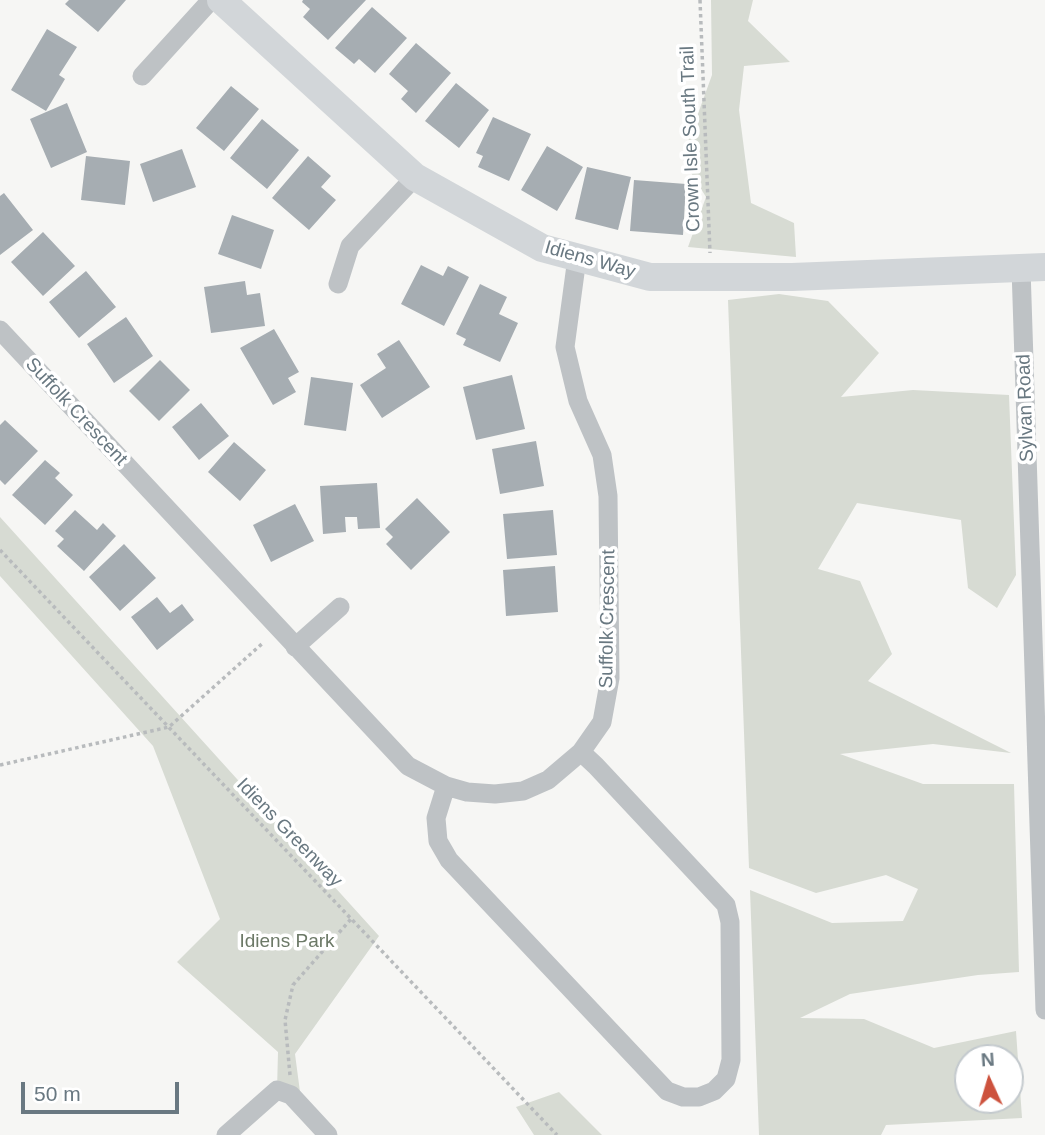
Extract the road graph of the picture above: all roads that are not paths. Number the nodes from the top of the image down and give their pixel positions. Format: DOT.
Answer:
graph roads {
  1 [pos="211,0"];
  2 [pos="220,0"];
  3 [pos="142,76"];
  4 [pos="415,177"];
  5 [pos="577,258"];
  6 [pos="1033,267"];
  7 [pos="338,284"];
  8 [pos="0,330"];
  9 [pos="340,607"];
  10 [pos="295,647"];
  11 [pos="580,752"];
  12 [pos="446,786"];
  13 [pos="1045,1010"];
  14 [pos="226,1135"];
  15 [pos="328,1135"];
  1 -- 3 [label="street"];
  2 -- 4 [label="street, Idiens Way"];
  4 -- 5 [label="street, Idiens Way"];
  4 -- 7 [label="street"];
  5 -- 6 [label="street, Idiens Way"];
  5 -- 11 [label="street, Suffolk Crescent"];
  6 -- 13 [label="street, Sylvan Road"];
  8 -- 10 [label="street, Suffolk Crescent"];
  9 -- 10 [label="street"];
  10 -- 12 [label="street, Suffolk Crescent"];
  11 -- 12 [label="street, Suffolk Crescent"];
  11 -- 12 [label="street"];
  14 -- 15 [label="street"];
}
